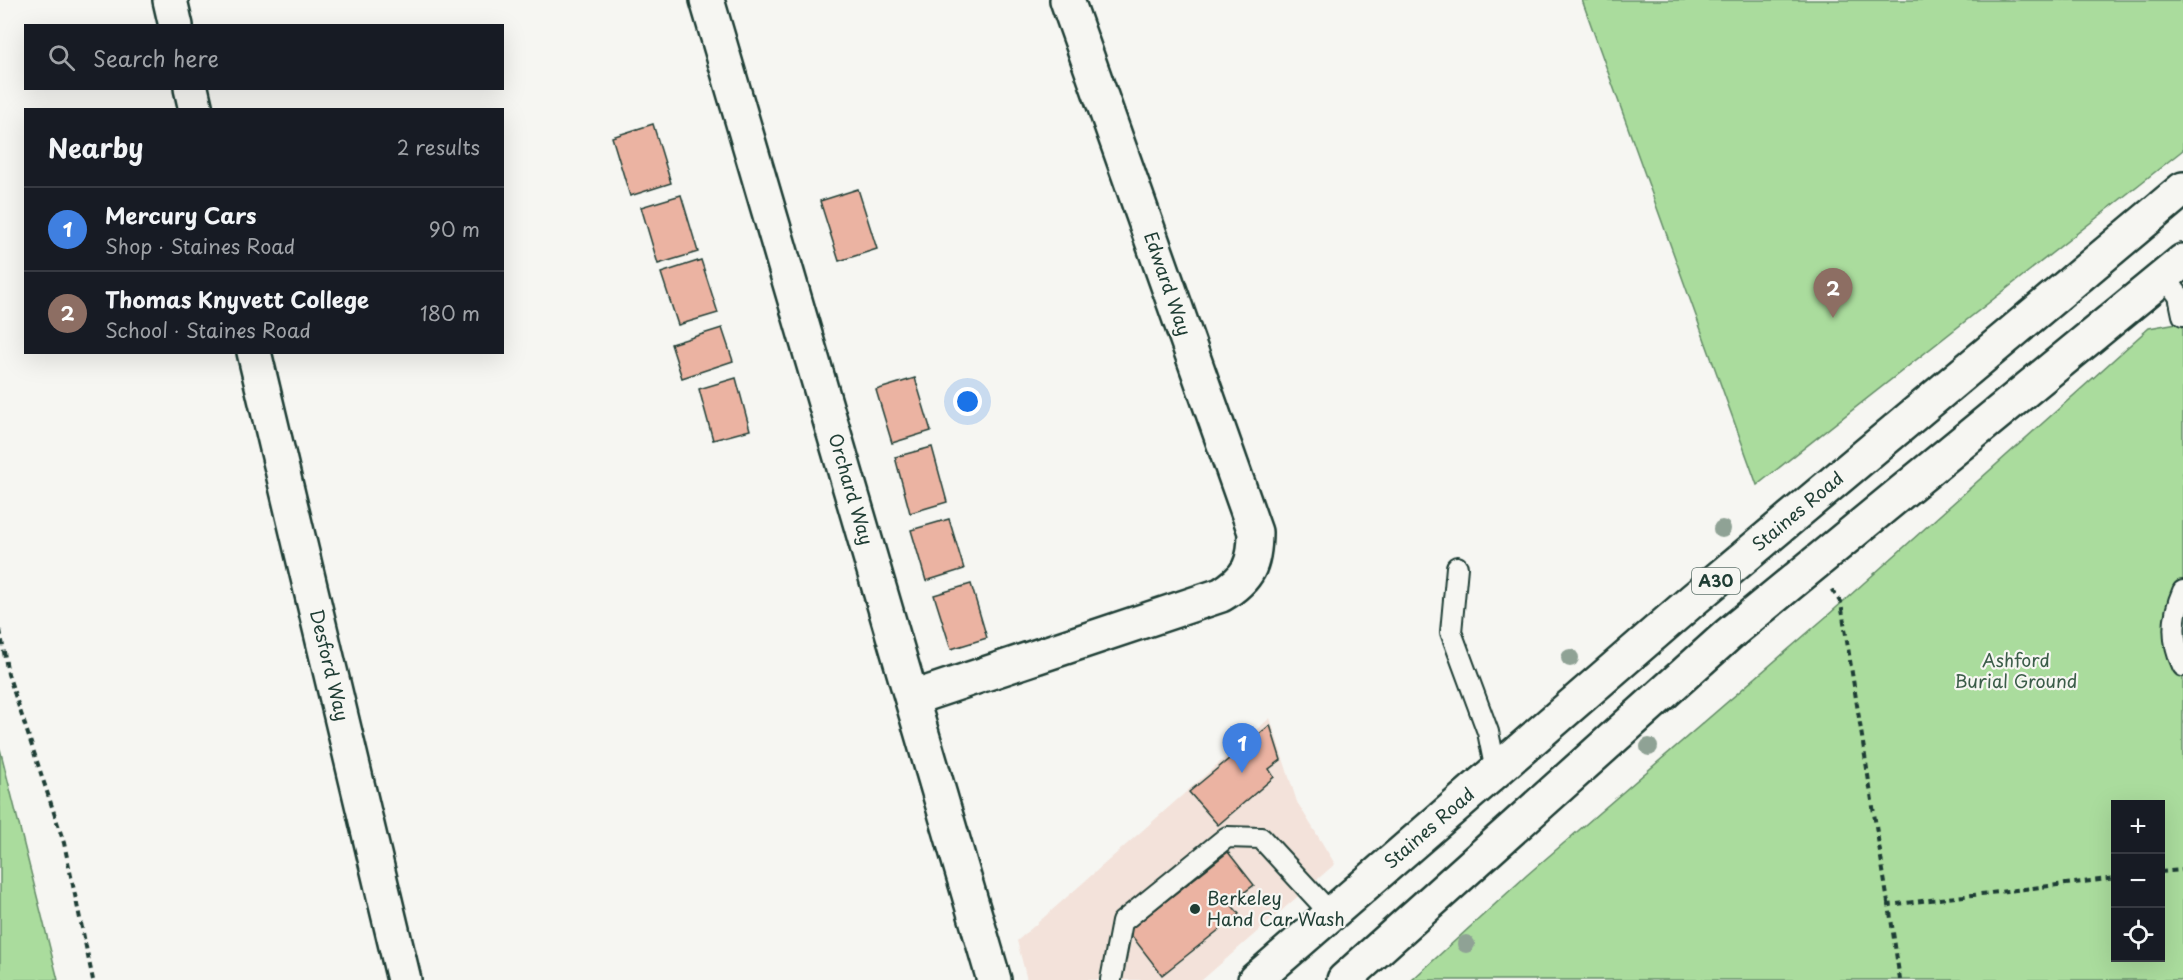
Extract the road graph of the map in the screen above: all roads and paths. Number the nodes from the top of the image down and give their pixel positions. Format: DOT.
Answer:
graph roads {
  1 [pos="170,0"];
  2 [pos="707,0"];
  3 [pos="1067,0"];
  4 [pos="176,24"];
  5 [pos="191,90"];
  6 [pos="196,108"];
  7 [pos="2183,189"];
  8 [pos="2174,269"];
  9 [pos="2183,315"];
  10 [pos="254,354"];
  11 [pos="1457,567"];
  12 [pos="1828,585"];
  13 [pos="2183,591"];
  14 [pos="0,630"];
  15 [pos="2183,666"];
  16 [pos="913,698"];
  17 [pos="1496,771"];
  18 [pos="2183,870"];
  19 [pos="2165,872"];
  20 [pos="2111,878"];
  21 [pos="1889,909"];
  22 [pos="1331,915"];
  23 [pos="93,980"];
  24 [pos="404,980"];
  25 [pos="994,980"];
  26 [pos="1111,980"];
  27 [pos="1255,980"];
  28 [pos="1344,980"];
  29 [pos="1900,980"];
  1 -- 4 [label="main road"];
  2 -- 16 [label="main road, Orchard Way"];
  3 -- 16 [label="main road, Edward Way"];
  5 -- 6 [label="main road"];
  7 -- 17 [label="main road, Staines Road / A30"];
  8 -- 9 [label="lane"];
  8 -- 28 [label="main road, A30"];
  10 -- 24 [label="main road, Desford Way"];
  11 -- 17 [label="lane"];
  12 -- 21 [label="path"];
  13 -- 15 [label="lane"];
  14 -- 23 [label="path"];
  16 -- 25 [label="main road, Orchard Way"];
  17 -- 22 [label="main road, Staines Road / A30"];
  18 -- 19 [label="path"];
  20 -- 21 [label="path"];
  21 -- 29 [label="path"];
  22 -- 26 [label="lane"];
  22 -- 27 [label="main road, Staines Road / A30"];
}
